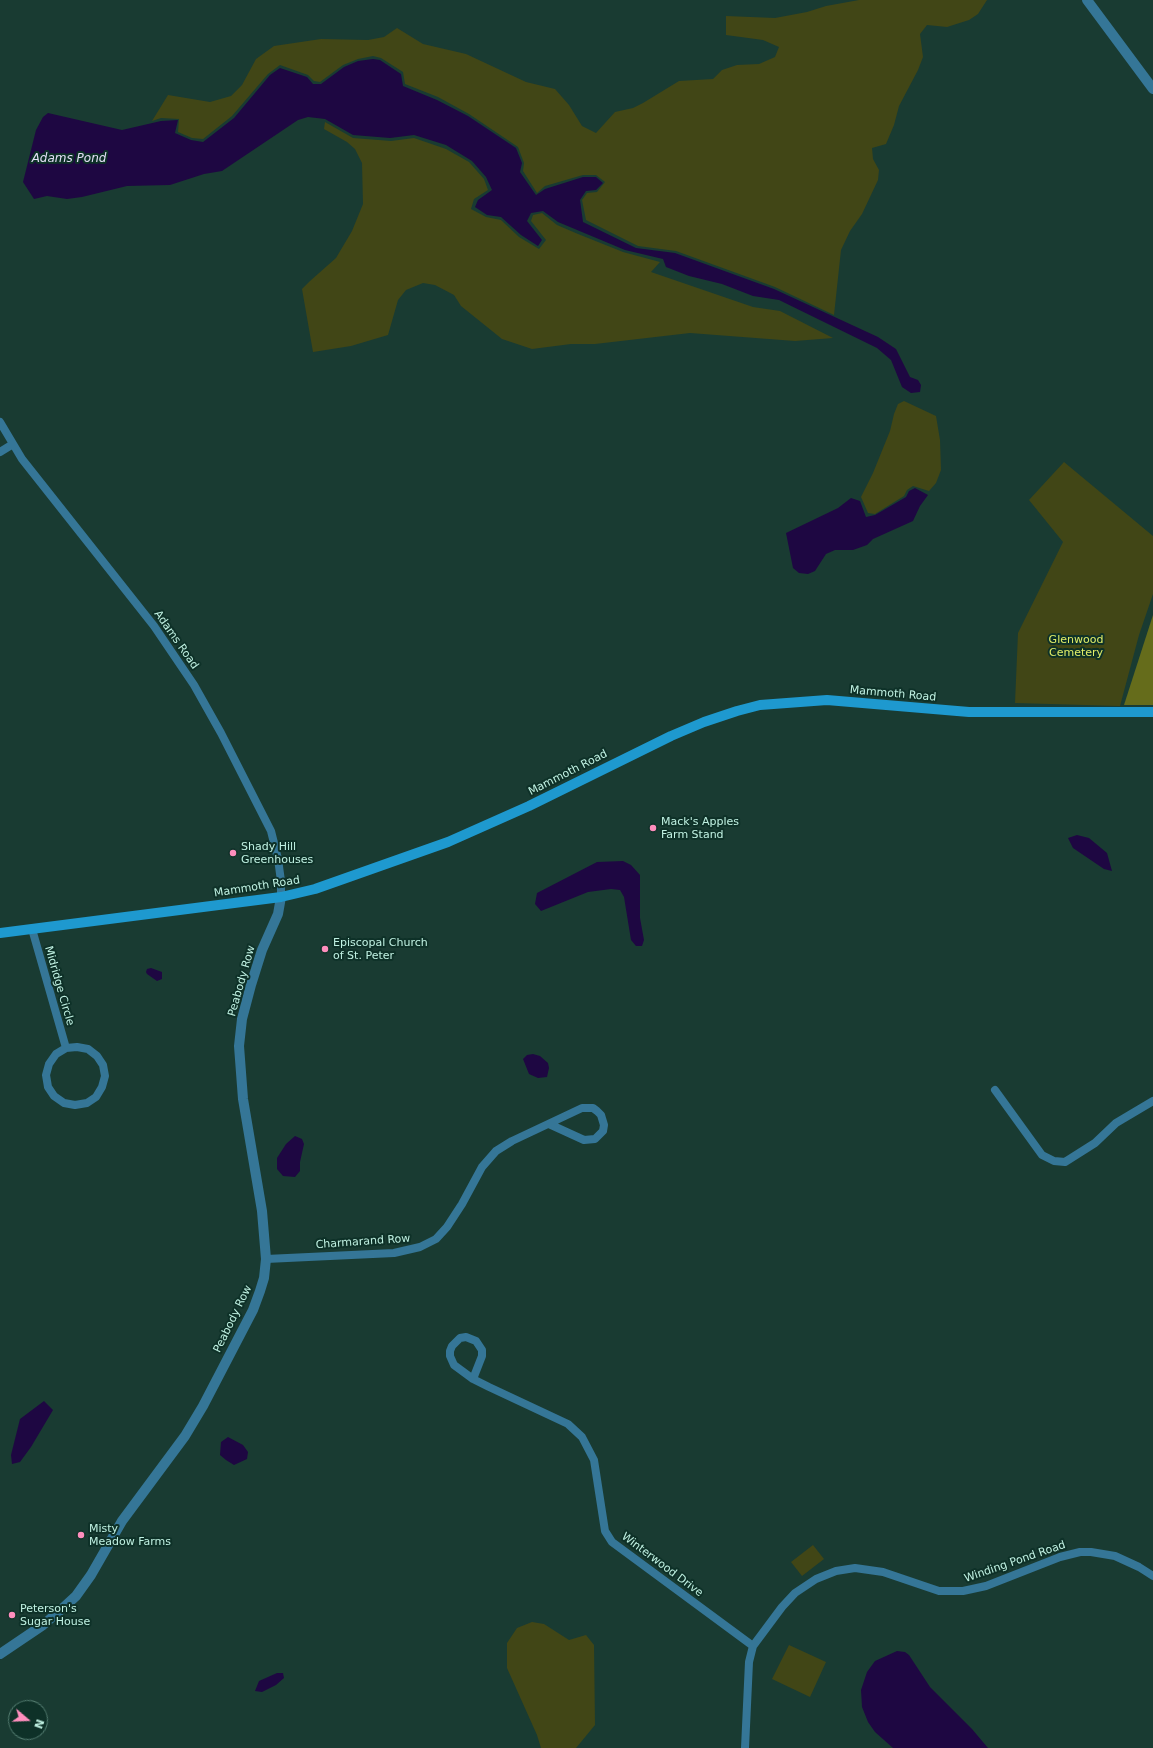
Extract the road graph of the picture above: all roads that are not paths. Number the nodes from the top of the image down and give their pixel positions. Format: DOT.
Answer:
graph roads {
  1 [pos="1087,0"];
  2 [pos="1153,89"];
  3 [pos="0,422"];
  4 [pos="13,444"];
  5 [pos="0,452"];
  6 [pos="1153,712"];
  7 [pos="281,897"];
  8 [pos="32,929"];
  9 [pos="0,933"];
  10 [pos="66,1048"];
  11 [pos="995,1090"];
  12 [pos="1153,1101"];
  13 [pos="549,1124"];
  14 [pos="266,1259"];
  15 [pos="473,1379"];
  16 [pos="1153,1576"];
  17 [pos="753,1646"];
  18 [pos="0,1654"];
  19 [pos="745,1748"];
  1 -- 2 [label="street"];
  3 -- 4 [label="street, Adams Road"];
  4 -- 5 [label="street"];
  4 -- 7 [label="street, Adams Road"];
  6 -- 7 [label="main road, Mammoth Road"];
  7 -- 8 [label="main road, Mammoth Road"];
  7 -- 14 [label="street, Peabody Row"];
  8 -- 9 [label="main road, Mammoth Road"];
  8 -- 10 [label="street, Midridge Circle"];
  10 -- 10 [label="street"];
  11 -- 12 [label="street"];
  13 -- 13 [label="street, Charmarand Row"];
  13 -- 14 [label="street, Charmarand Row"];
  14 -- 18 [label="street, Peabody Row"];
  15 -- 15 [label="street, Winterwood Drive"];
  15 -- 17 [label="street, Winterwood Drive"];
  16 -- 17 [label="street, Winding Pond Road"];
  17 -- 19 [label="street, Winding Pond Road"];
}
